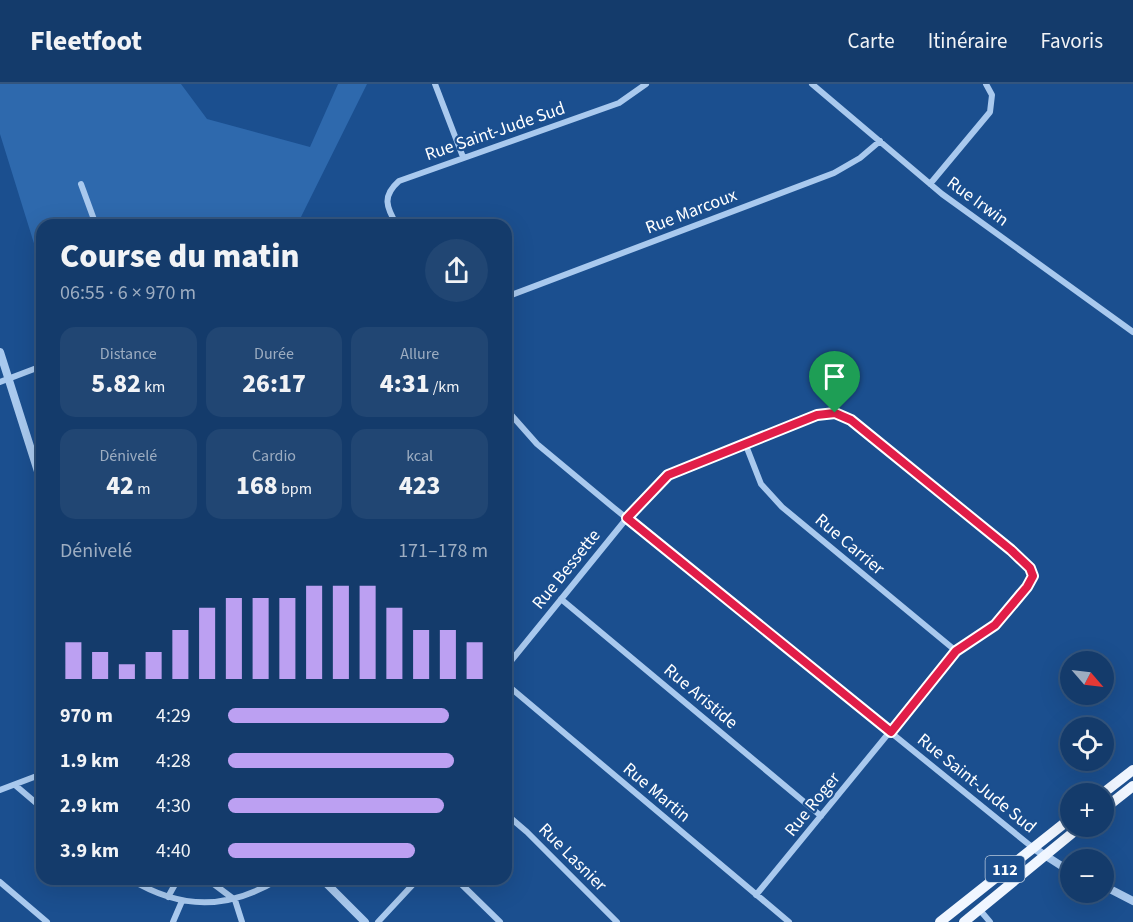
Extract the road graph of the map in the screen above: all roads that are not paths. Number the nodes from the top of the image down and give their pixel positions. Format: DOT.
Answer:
graph roads {
  1 [pos="435,84"];
  2 [pos="646,84"];
  3 [pos="812,84"];
  4 [pos="986,84"];
  5 [pos="880,141"];
  6 [pos="463,157"];
  7 [pos="81,183"];
  8 [pos="930,184"];
  9 [pos="94,219"];
  10 [pos="393,219"];
  11 [pos="512,295"];
  12 [pos="1133,332"];
  13 [pos="0,352"];
  14 [pos="36,368"];
  15 [pos="9,378"];
  16 [pos="0,382"];
  17 [pos="512,416"];
  18 [pos="745,443"];
  19 [pos="36,465"];
  20 [pos="627,518"];
  21 [pos="561,599"];
  22 [pos="956,651"];
  23 [pos="512,660"];
  24 [pos="512,689"];
  25 [pos="891,732"];
  26 [pos="1133,770"];
  27 [pos="36,776"];
  28 [pos="15,785"];
  29 [pos="1114,785"];
  30 [pos="1133,786"];
  31 [pos="0,790"];
  32 [pos="1114,800"];
  33 [pos="36,803"];
  34 [pos="821,816"];
  35 [pos="512,819"];
  36 [pos="1060,826"];
  37 [pos="1067,837"];
  38 [pos="1032,848"];
  39 [pos="1044,856"];
  40 [pos="1060,865"];
  41 [pos="0,882"];
  42 [pos="143,885"];
  43 [pos="175,885"];
  44 [pos="215,885"];
  45 [pos="266,885"];
  46 [pos="328,885"];
  47 [pos="412,885"];
  48 [pos="462,885"];
  49 [pos="1114,891"];
  50 [pos="756,895"];
  51 [pos="168,897"];
  52 [pos="235,900"];
  53 [pos="182,901"];
  54 [pos="1133,901"];
  55 [pos="979,909"];
  56 [pos="47,922"];
  57 [pos="173,922"];
  58 [pos="242,922"];
  59 [pos="365,922"];
  60 [pos="378,922"];
  61 [pos="500,922"];
  62 [pos="616,922"];
  63 [pos="789,922"];
  64 [pos="940,922"];
  65 [pos="964,922"];
  66 [pos="990,922"];
  1 -- 6 [label="street"];
  2 -- 6 [label="street, Rue Saint-Jude Sud"];
  3 -- 5 [label="street, Rue Irwin"];
  4 -- 8 [label="street"];
  5 -- 8 [label="street, Rue Irwin"];
  5 -- 11 [label="street, Rue Marcoux"];
  6 -- 10 [label="street, Rue Saint-Jude Sud"];
  7 -- 9 [label="street"];
  8 -- 12 [label="street, Rue Irwin"];
  13 -- 15 [label="street"];
  14 -- 15 [label="street"];
  15 -- 16 [label="street"];
  15 -- 19 [label="street"];
  17 -- 20 [label="street, Rue Saint-Jude Sud"];
  18 -- 20 [label="street, Rue Bessette"];
  18 -- 22 [label="street, Rue Carrier"];
  18 -- 22 [label="street, Rue Roger"];
  20 -- 21 [label="street, Rue Bessette"];
  20 -- 25 [label="street, Rue Saint-Jude Sud"];
  21 -- 23 [label="street, Rue Bessette"];
  21 -- 34 [label="street, Rue Aristide"];
  22 -- 25 [label="street, Rue Roger"];
  24 -- 50 [label="street, Rue Martin"];
  25 -- 34 [label="street, Rue Roger"];
  25 -- 38 [label="street, Rue Saint-Jude Sud"];
  26 -- 29 [label="main road"];
  27 -- 28 [label="street"];
  28 -- 31 [label="street"];
  28 -- 33 [label="street"];
  30 -- 32 [label="main road"];
  34 -- 50 [label="street, Rue Roger"];
  35 -- 62 [label="street, Rue Lasnier"];
  36 -- 38 [label="main road, 112"];
  37 -- 39 [label="main road, 112"];
  38 -- 39 [label="street, Rue Saint-Jude Sud"];
  38 -- 64 [label="main road, 112"];
  39 -- 40 [label="street, Rue Saint-Jude Sud"];
  39 -- 55 [label="main road, 112"];
  41 -- 56 [label="street"];
  42 -- 51 [label="street"];
  43 -- 51 [label="street"];
  44 -- 52 [label="street"];
  45 -- 52 [label="street"];
  46 -- 59 [label="street"];
  47 -- 60 [label="street"];
  48 -- 61 [label="street"];
  49 -- 54 [label="street"];
  50 -- 63 [label="street, Rue Martin"];
  51 -- 53 [label="street"];
  52 -- 53 [label="street"];
  52 -- 58 [label="street"];
  53 -- 57 [label="street"];
  55 -- 65 [label="main road, 112"];
  55 -- 66 [label="street"];
}
